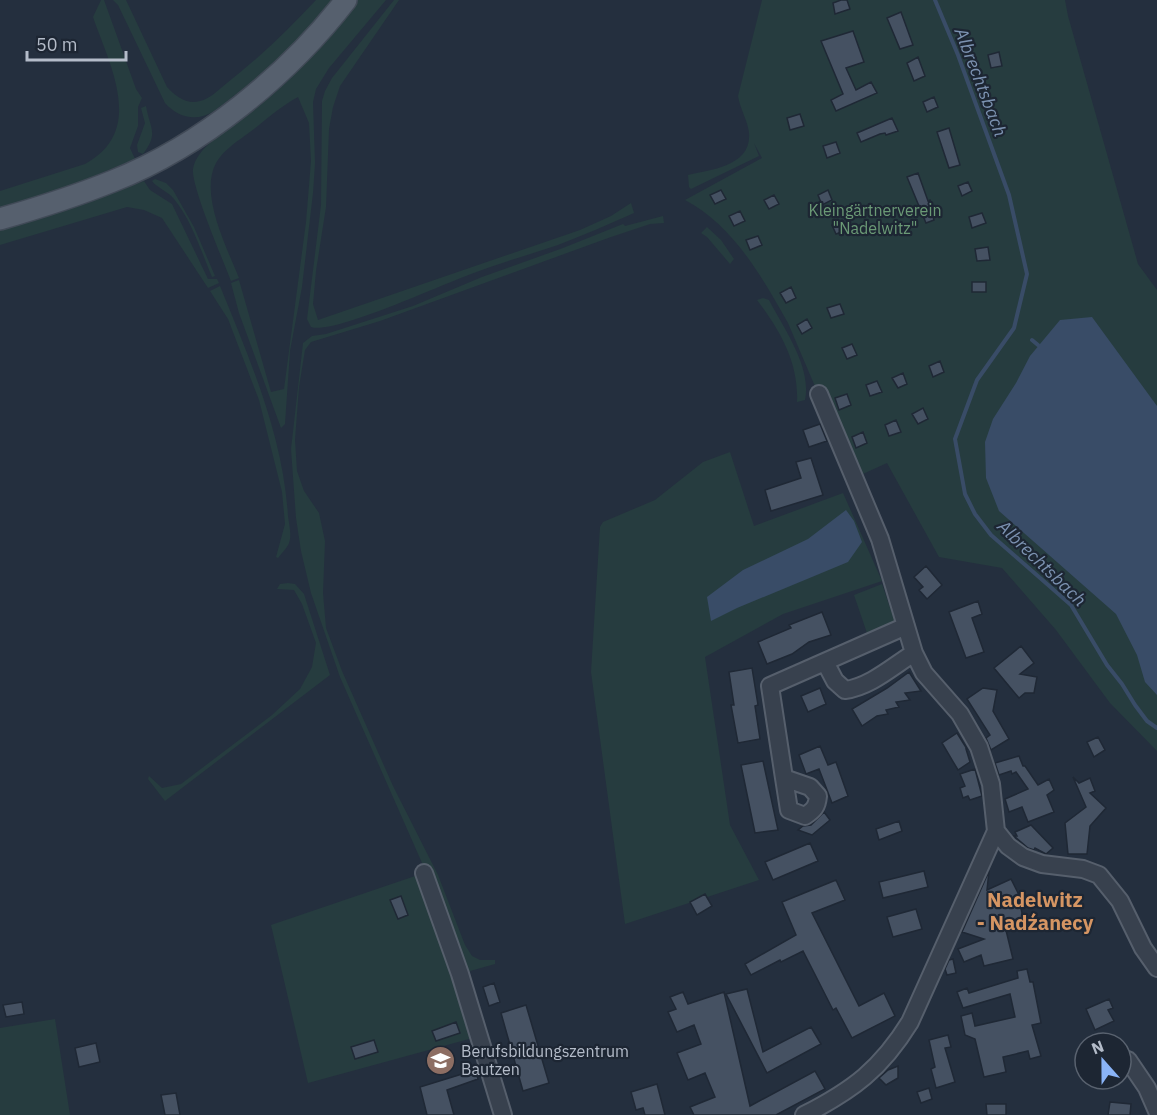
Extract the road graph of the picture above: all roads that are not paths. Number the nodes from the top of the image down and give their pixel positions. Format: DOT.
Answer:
graph roads {
  1 [pos="346,0"];
  2 [pos="0,219"];
  3 [pos="819,394"];
  4 [pos="906,626"];
  5 [pos="914,653"];
  6 [pos="825,662"];
  7 [pos="784,778"];
  8 [pos="996,831"];
  9 [pos="424,873"];
  10 [pos="1157,968"];
  11 [pos="1133,1067"];
  12 [pos="1157,1111"];
  13 [pos="503,1115"];
  14 [pos="804,1115"];
  1 -- 2 [label="main road"];
  3 -- 4 [label="street"];
  4 -- 5 [label="street"];
  4 -- 6 [label="street"];
  5 -- 6 [label="street"];
  5 -- 8 [label="street"];
  6 -- 7 [label="street"];
  8 -- 10 [label="street"];
  8 -- 14 [label="street"];
  9 -- 13 [label="street"];
  11 -- 12 [label="street"];
}
